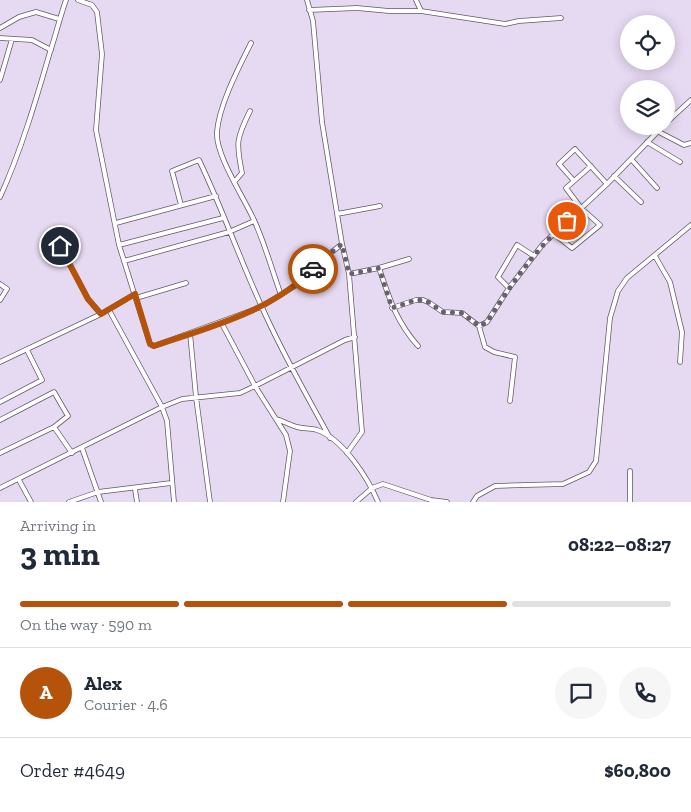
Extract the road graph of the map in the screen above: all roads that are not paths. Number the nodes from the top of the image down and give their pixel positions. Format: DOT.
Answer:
graph roads {
  1 [pos="66,0"];
  2 [pos="78,0"];
  3 [pos="307,0"];
  4 [pos="416,0"];
  5 [pos="309,10"];
  6 [pos="421,11"];
  7 [pos="561,18"];
  8 [pos="59,19"];
  9 [pos="0,28"];
  10 [pos="0,38"];
  11 [pos="12,39"];
  12 [pos="251,43"];
  13 [pos="51,50"];
  14 [pos="0,80"];
  15 [pos="691,100"];
  16 [pos="250,111"];
  17 [pos="675,115"];
  18 [pos="653,135"];
  19 [pos="665,135"];
  20 [pos="647,142"];
  21 [pos="691,144"];
  22 [pos="631,159"];
  23 [pos="680,162"];
  24 [pos="591,166"];
  25 [pos="614,176"];
  26 [pos="235,181"];
  27 [pos="574,181"];
  28 [pos="607,184"];
  29 [pos="656,188"];
  30 [pos="216,196"];
  31 [pos="0,198"];
  32 [pos="641,202"];
  33 [pos="181,205"];
  34 [pos="380,206"];
  35 [pos="581,208"];
  36 [pos="337,214"];
  37 [pos="223,218"];
  38 [pos="254,221"];
  39 [pos="116,222"];
  40 [pos="691,225"];
  41 [pos="229,232"];
  42 [pos="553,233"];
  43 [pos="342,244"];
  44 [pos="119,245"];
  45 [pos="60,246"];
  46 [pos="534,256"];
  47 [pos="655,256"];
  48 [pos="409,259"];
  49 [pos="124,261"];
  50 [pos="379,268"];
  51 [pos="349,274"];
  52 [pos="186,283"];
  53 [pos="0,284"];
  54 [pos="508,288"];
  55 [pos="136,296"];
  56 [pos="281,296"];
  57 [pos="0,300"];
  58 [pos="261,307"];
  59 [pos="392,308"];
  60 [pos="108,310"];
  61 [pos="101,314"];
  62 [pos="221,322"];
  63 [pos="479,326"];
  64 [pos="190,333"];
  65 [pos="355,337"];
  66 [pos="418,346"];
  67 [pos="27,350"];
  68 [pos="0,362"];
  69 [pos="680,362"];
  70 [pos="292,367"];
  71 [pos="255,386"];
  72 [pos="196,397"];
  73 [pos="510,401"];
  74 [pos="0,402"];
  75 [pos="162,407"];
  76 [pos="276,418"];
  77 [pos="0,420"];
  78 [pos="54,427"];
  79 [pos="330,438"];
  80 [pos="82,448"];
  81 [pos="0,453"];
  82 [pos="72,453"];
  83 [pos="347,453"];
  84 [pos="630,471"];
  85 [pos="19,480"];
  86 [pos="171,483"];
  87 [pos="0,488"];
  88 [pos="372,488"];
  89 [pos="134,489"];
  90 [pos="98,492"];
  91 [pos="31,502"];
  92 [pos="69,502"];
  93 [pos="101,502"];
  94 [pos="136,502"];
  95 [pos="174,502"];
  96 [pos="210,502"];
  97 [pos="283,502"];
  98 [pos="356,502"];
  99 [pos="378,502"];
  100 [pos="447,502"];
  101 [pos="473,502"];
  102 [pos="630,502"];
  1 -- 8 [label="street"];
  2 -- 39 [label="street"];
  3 -- 5 [label="street"];
  4 -- 6 [label="street"];
  5 -- 6 [label="street"];
  5 -- 36 [label="street"];
  6 -- 7 [label="street"];
  8 -- 9 [label="street"];
  8 -- 13 [label="street"];
  10 -- 11 [label="street"];
  11 -- 13 [label="street"];
  11 -- 14 [label="street"];
  12 -- 26 [label="street"];
  13 -- 31 [label="street"];
  15 -- 17 [label="street"];
  16 -- 26 [label="street"];
  18 -- 20 [label="street"];
  19 -- 21 [label="street"];
  20 -- 22 [label="street"];
  20 -- 23 [label="street"];
  22 -- 25 [label="street"];
  22 -- 29 [label="street"];
  24 -- 27 [label="street"];
  24 -- 27 [label="street"];
  24 -- 28 [label="street"];
  25 -- 28 [label="street"];
  25 -- 32 [label="street"];
  26 -- 38 [label="street"];
  27 -- 35 [label="street"];
  28 -- 35 [label="street"];
  30 -- 33 [label="street"];
  30 -- 33 [label="street"];
  30 -- 37 [label="street"];
  33 -- 39 [label="street"];
  34 -- 36 [label="street"];
  35 -- 42 [label="street"];
  35 -- 42 [label="street"];
  36 -- 43 [label="street"];
  37 -- 41 [label="street"];
  37 -- 44 [label="street"];
  38 -- 41 [label="street"];
  38 -- 56 [label="street"];
  39 -- 44 [label="street"];
  40 -- 47 [label="street"];
  41 -- 49 [label="street"];
  41 -- 58 [label="street"];
  42 -- 46 [label="street"];
  43 -- 51 [label="street"];
  43 -- 56 [label="street"];
  44 -- 49 [label="street"];
  45 -- 61 [label="street"];
  46 -- 54 [label="street"];
  46 -- 54 [label="street"];
  47 -- 69 [label="street"];
  47 -- 101 [label="street"];
  48 -- 50 [label="street"];
  49 -- 55 [label="street"];
  50 -- 51 [label="street"];
  50 -- 59 [label="street"];
  51 -- 65 [label="street"];
  52 -- 55 [label="street"];
  53 -- 57 [label="street"];
  54 -- 63 [label="street"];
  55 -- 60 [label="street"];
  55 -- 64 [label="street"];
  56 -- 58 [label="street"];
  58 -- 62 [label="street"];
  58 -- 70 [label="street"];
  59 -- 63 [label="street"];
  59 -- 66 [label="street"];
  60 -- 61 [label="street"];
  60 -- 75 [label="street"];
  61 -- 67 [label="street"];
  62 -- 64 [label="street"];
  62 -- 71 [label="street"];
  63 -- 73 [label="street"];
  64 -- 72 [label="street"];
  65 -- 70 [label="street"];
  65 -- 83 [label="street"];
  67 -- 68 [label="street"];
  67 -- 74 [label="street"];
  70 -- 71 [label="street"];
  70 -- 79 [label="street"];
  71 -- 72 [label="street"];
  71 -- 76 [label="street"];
  72 -- 75 [label="street"];
  72 -- 96 [label="street"];
  75 -- 80 [label="street"];
  75 -- 86 [label="street"];
  76 -- 79 [label="street"];
  76 -- 97 [label="street"];
  77 -- 78 [label="street"];
  78 -- 81 [label="street"];
  78 -- 82 [label="street"];
  79 -- 83 [label="street"];
  80 -- 82 [label="street"];
  80 -- 90 [label="street"];
  82 -- 85 [label="street"];
  83 -- 88 [label="street"];
  84 -- 102 [label="street"];
  85 -- 87 [label="street"];
  85 -- 91 [label="street"];
  86 -- 89 [label="street"];
  86 -- 95 [label="street"];
  88 -- 98 [label="street"];
  88 -- 99 [label="street"];
  88 -- 100 [label="street"];
  89 -- 90 [label="street"];
  89 -- 94 [label="street"];
  90 -- 92 [label="street"];
  90 -- 93 [label="street"];
}
